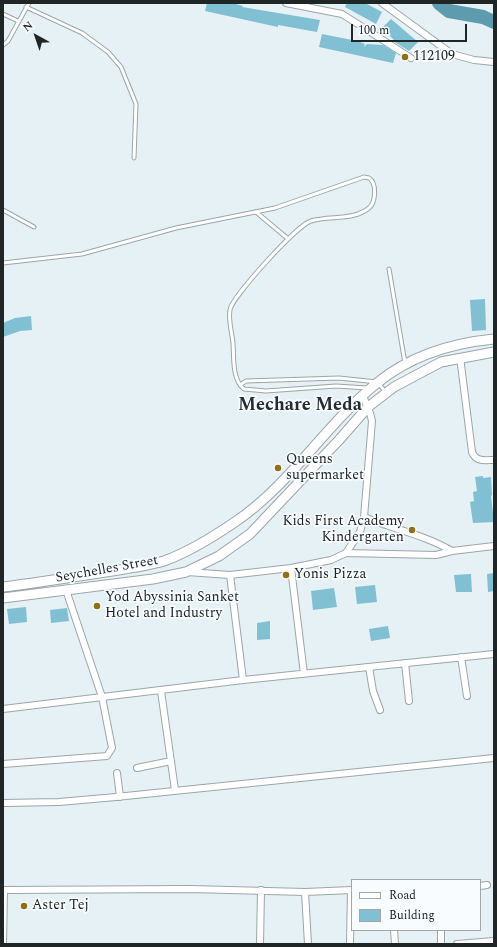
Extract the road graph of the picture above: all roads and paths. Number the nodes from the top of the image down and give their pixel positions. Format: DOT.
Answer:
graph roads {
  1 [pos="29,3"];
  2 [pos="286,3"];
  3 [pos="382,3"];
  4 [pos="26,7"];
  5 [pos="3,14"];
  6 [pos="18,21"];
  7 [pos="3,45"];
  8 [pos="411,58"];
  9 [pos="494,62"];
  10 [pos="134,158"];
  11 [pos="3,210"];
  12 [pos="256,212"];
  13 [pos="34,227"];
  14 [pos="287,238"];
  15 [pos="3,264"];
  16 [pos="389,269"];
  17 [pos="494,339"];
  18 [pos="494,352"];
  19 [pos="460,357"];
  20 [pos="405,365"];
  21 [pos="240,385"];
  22 [pos="374,386"];
  23 [pos="363,396"];
  24 [pos="383,396"];
  25 [pos="368,407"];
  26 [pos="494,460"];
  27 [pos="364,517"];
  28 [pos="494,546"];
  29 [pos="452,551"];
  30 [pos="346,553"];
  31 [pos="291,568"];
  32 [pos="186,572"];
  33 [pos="230,575"];
  34 [pos="3,587"];
  35 [pos="66,590"];
  36 [pos="3,598"];
  37 [pos="494,654"];
  38 [pos="461,657"];
  39 [pos="494,660"];
  40 [pos="405,663"];
  41 [pos="369,667"];
  42 [pos="304,674"];
  43 [pos="243,680"];
  44 [pos="161,691"];
  45 [pos="467,696"];
  46 [pos="102,697"];
  47 [pos="408,701"];
  48 [pos="3,709"];
  49 [pos="380,710"];
  50 [pos="494,758"];
  51 [pos="171,761"];
  52 [pos="3,764"];
  53 [pos="137,768"];
  54 [pos="117,773"];
  55 [pos="175,790"];
  56 [pos="120,797"];
  57 [pos="3,803"];
  58 [pos="487,885"];
  59 [pos="481,886"];
  60 [pos="4,890"];
  61 [pos="261,890"];
  62 [pos="351,890"];
  63 [pos="306,892"];
  64 [pos="394,931"];
  65 [pos="441,931"];
  66 [pos="494,941"];
  67 [pos="3,944"];
  68 [pos="260,944"];
  69 [pos="308,944"];
  70 [pos="350,944"];
  71 [pos="394,944"];
  72 [pos="441,944"];
  73 [pos="457,944"];
  1 -- 4 [label="lane"];
  2 -- 8 [label="street"];
  3 -- 9 [label="street"];
  4 -- 6 [label="lane"];
  4 -- 10 [label="lane"];
  5 -- 6 [label="lane"];
  6 -- 7 [label="lane"];
  11 -- 13 [label="lane"];
  12 -- 14 [label="lane"];
  12 -- 14 [label="lane"];
  12 -- 15 [label="lane"];
  14 -- 21 [label="lane"];
  16 -- 20 [label="lane"];
  17 -- 20 [label="main road, Seychelles Street"];
  18 -- 19 [label="main road, Seychelles Street"];
  19 -- 24 [label="main road, Seychelles Street"];
  19 -- 26 [label="street"];
  20 -- 22 [label="main road, Seychelles Street"];
  21 -- 22 [label="lane"];
  21 -- 22 [label="lane"];
  22 -- 23 [label="main road, Seychelles Street"];
  22 -- 24 [label="lane"];
  22 -- 24 [label="lane"];
  23 -- 25 [label="street"];
  23 -- 34 [label="main road, Seychelles Street"];
  24 -- 25 [label="main road, Seychelles Street"];
  25 -- 27 [label="street"];
  25 -- 32 [label="main road, Seychelles Street"];
  27 -- 29 [label="street"];
  27 -- 30 [label="street"];
  28 -- 29 [label="street"];
  29 -- 30 [label="street"];
  30 -- 31 [label="street"];
  31 -- 33 [label="street"];
  31 -- 42 [label="street"];
  32 -- 33 [label="street"];
  32 -- 35 [label="main road, Seychelles Street"];
  33 -- 43 [label="street"];
  35 -- 36 [label="main road, Seychelles Street"];
  35 -- 46 [label="street"];
  37 -- 38 [label="street"];
  37 -- 39 [label="street"];
  38 -- 40 [label="street"];
  38 -- 45 [label="street"];
  40 -- 41 [label="street"];
  40 -- 47 [label="street"];
  41 -- 42 [label="street"];
  41 -- 49 [label="street"];
  42 -- 43 [label="street"];
  43 -- 44 [label="street"];
  44 -- 46 [label="street"];
  44 -- 51 [label="street"];
  46 -- 48 [label="street"];
  46 -- 52 [label="street"];
  50 -- 55 [label="street"];
  51 -- 53 [label="street"];
  51 -- 55 [label="street"];
  54 -- 56 [label="street"];
  55 -- 56 [label="street"];
  56 -- 57 [label="street"];
  58 -- 59 [label="street"];
  60 -- 61 [label="street"];
  60 -- 67 [label="street"];
  61 -- 63 [label="street"];
  61 -- 68 [label="street"];
  62 -- 63 [label="street"];
  62 -- 70 [label="street"];
  63 -- 69 [label="street"];
  64 -- 71 [label="street"];
  65 -- 72 [label="street"];
  66 -- 73 [label="street"];
}
